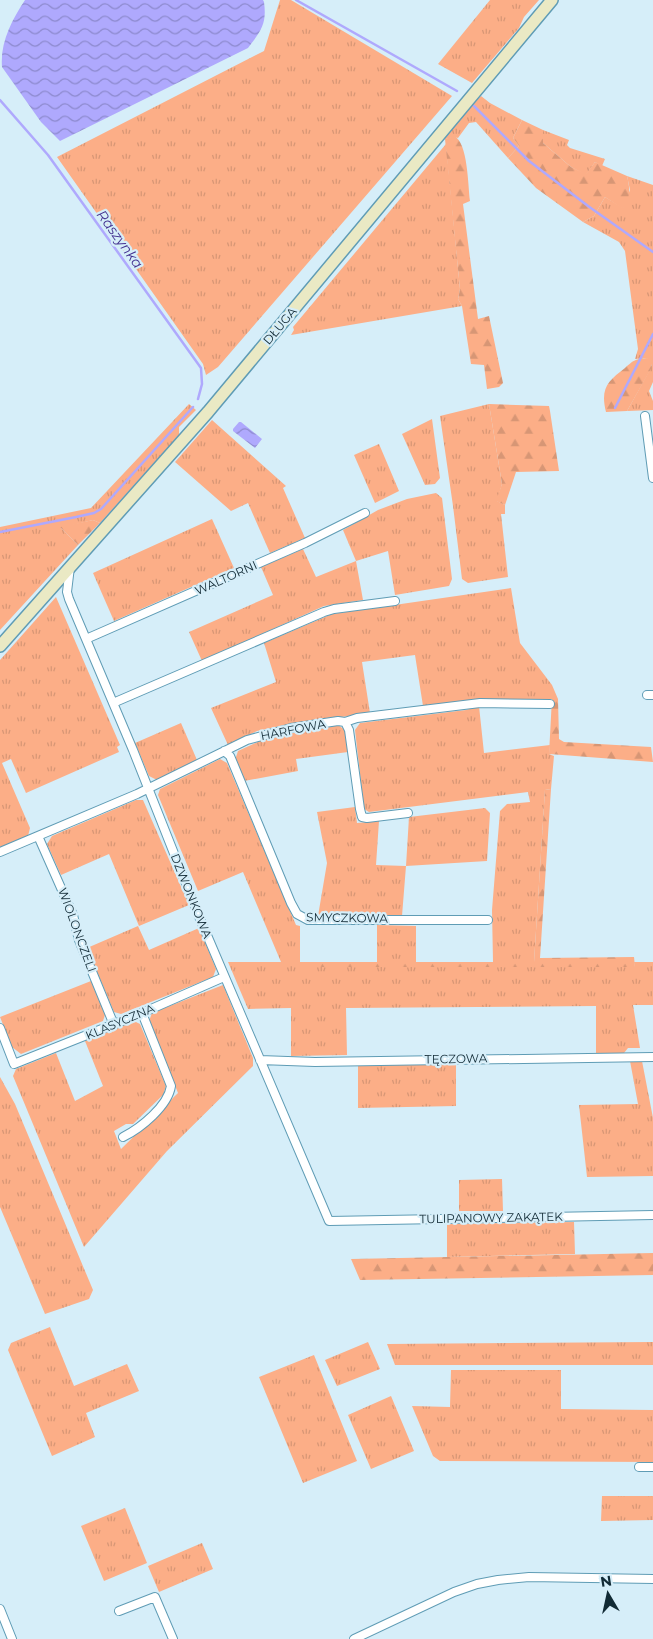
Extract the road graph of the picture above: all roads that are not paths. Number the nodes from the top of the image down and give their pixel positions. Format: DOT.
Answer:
graph roads {
  1 [pos="552,0"];
  2 [pos="645,416"];
  3 [pos="653,478"];
  4 [pos="365,512"];
  5 [pos="70,567"];
  6 [pos="395,601"];
  7 [pos="86,639"];
  8 [pos="0,646"];
  9 [pos="113,703"];
  10 [pos="550,704"];
  11 [pos="345,722"];
  12 [pos="224,751"];
  13 [pos="148,788"];
  14 [pos="408,813"];
  15 [pos="38,836"];
  16 [pos="0,852"];
  17 [pos="488,920"];
  18 [pos="224,977"];
  19 [pos="142,1013"];
  20 [pos="114,1024"];
  21 [pos="0,1028"];
  22 [pos="653,1057"];
  23 [pos="260,1060"];
  24 [pos="123,1137"];
  25 [pos="653,1215"];
  26 [pos="329,1221"];
  27 [pos="639,1467"];
  28 [pos="653,1467"];
  29 [pos="653,1579"];
  30 [pos="0,1609"];
  31 [pos="119,1611"];
  32 [pos="12,1639"];
  33 [pos="173,1639"];
  34 [pos="354,1639"];
  1 -- 5 [label="street, DŁUGA"];
  2 -- 3 [label="street"];
  4 -- 7 [label="street, WALTORNI"];
  5 -- 7 [label="street, DZWONKOWA"];
  5 -- 8 [label="street, DŁUGA"];
  6 -- 9 [label="street"];
  7 -- 9 [label="street, DZWONKOWA"];
  9 -- 13 [label="street, DZWONKOWA"];
  10 -- 11 [label="street, HARFOWA"];
  11 -- 12 [label="street, HARFOWA"];
  11 -- 14 [label="street"];
  12 -- 13 [label="street, HARFOWA"];
  12 -- 17 [label="street, SMYCZKOWA"];
  13 -- 15 [label="street, HARFOWA"];
  13 -- 18 [label="street, DZWONKOWA"];
  15 -- 16 [label="street, HARFOWA"];
  15 -- 20 [label="street, WIOLONCZELI"];
  18 -- 19 [label="street, KLASYCZNA"];
  18 -- 23 [label="street, DZWONKOWA"];
  19 -- 20 [label="street, KLASYCZNA"];
  19 -- 24 [label="street"];
  20 -- 21 [label="street, KLASYCZNA"];
  22 -- 23 [label="street, TĘCZOWA"];
  23 -- 26 [label="street, DZWONKOWA"];
  25 -- 26 [label="street, TULIPANOWY ZAKĄTEK"];
  27 -- 28 [label="street"];
  29 -- 34 [label="street"];
  30 -- 32 [label="street"];
  31 -- 33 [label="street"];
}
